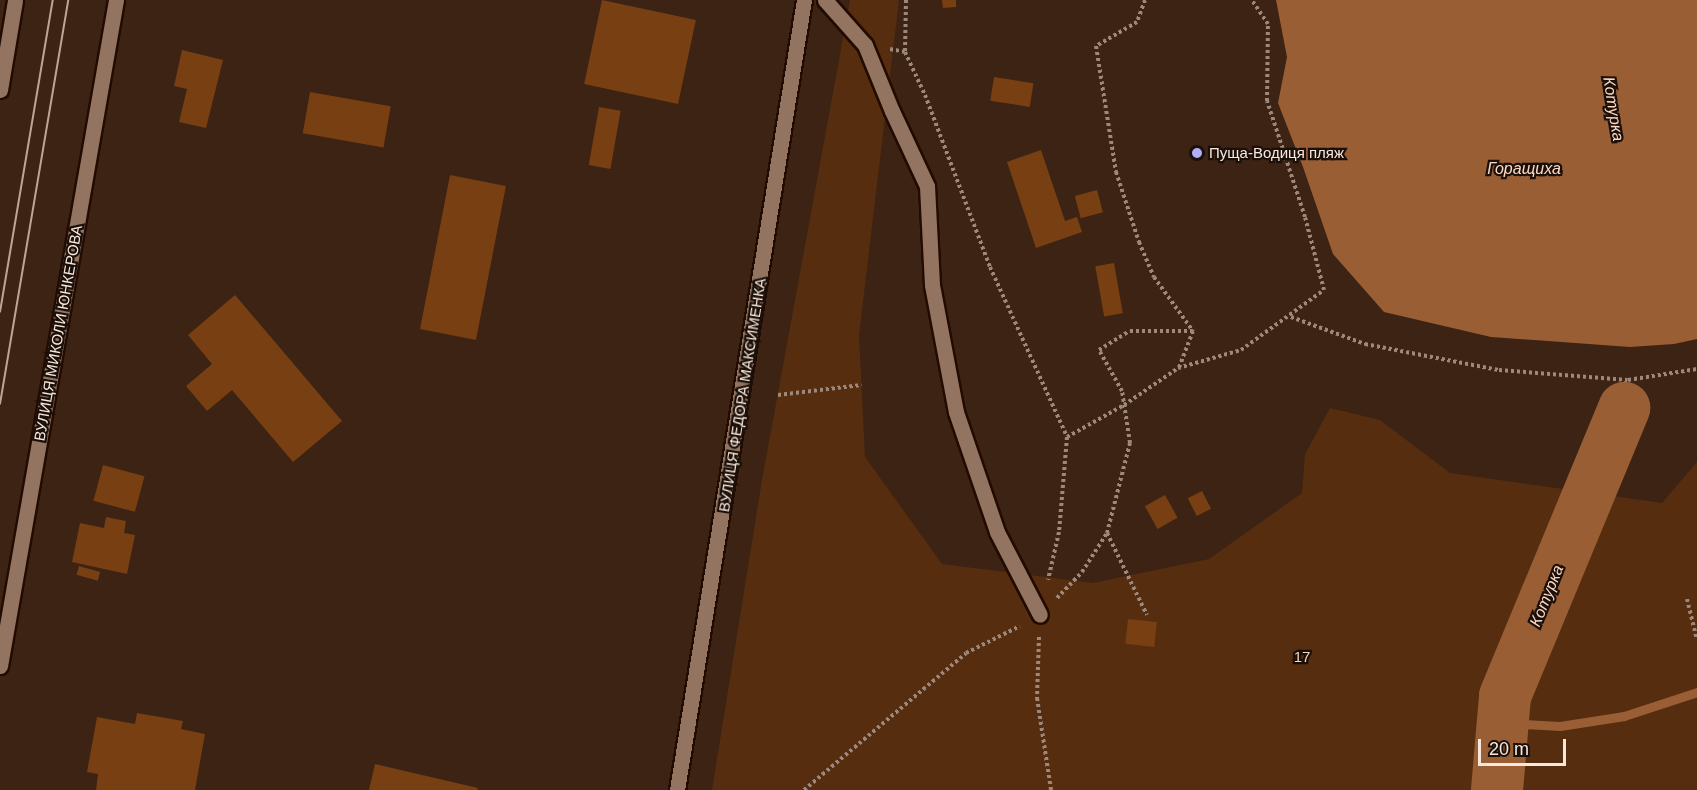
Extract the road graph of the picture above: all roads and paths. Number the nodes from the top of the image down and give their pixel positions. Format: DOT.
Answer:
graph roads {
  1 [pos="15,0"];
  2 [pos="116,0"];
  3 [pos="804,0"];
  4 [pos="825,0"];
  5 [pos="906,0"];
  6 [pos="1145,0"];
  7 [pos="1252,0"];
  8 [pos="0,90"];
  9 [pos="1291,317"];
  10 [pos="1193,332"];
  11 [pos="1178,368"];
  12 [pos="1697,369"];
  13 [pos="861,385"];
  14 [pos="778,394"];
  15 [pos="1124,405"];
  16 [pos="1067,437"];
  17 [pos="1107,533"];
  18 [pos="1687,599"];
  19 [pos="1040,615"];
  20 [pos="1147,615"];
  21 [pos="1697,640"];
  22 [pos="0,666"];
  23 [pos="677,790"];
  24 [pos="804,790"];
  25 [pos="1051,790"];
  1 -- 8 [label="street"];
  2 -- 22 [label="street, ВУЛИЦЯ МИКОЛИ ЮНКЕРОВА"];
  3 -- 23 [label="street, ВУЛИЦЯ ФЕДОРА МАКСИМЕНКА"];
  4 -- 19 [label="street"];
  5 -- 16 [label="path"];
  6 -- 10 [label="path"];
  7 -- 9 [label="path"];
  9 -- 11 [label="path"];
  9 -- 12 [label="path"];
  10 -- 11 [label="path"];
  10 -- 15 [label="path"];
  11 -- 15 [label="path"];
  13 -- 14 [label="path"];
  15 -- 16 [label="path"];
  15 -- 17 [label="path"];
  16 -- 19 [label="path"];
  17 -- 19 [label="path"];
  17 -- 20 [label="path"];
  18 -- 21 [label="path"];
  19 -- 24 [label="path"];
  19 -- 25 [label="path"];
}
